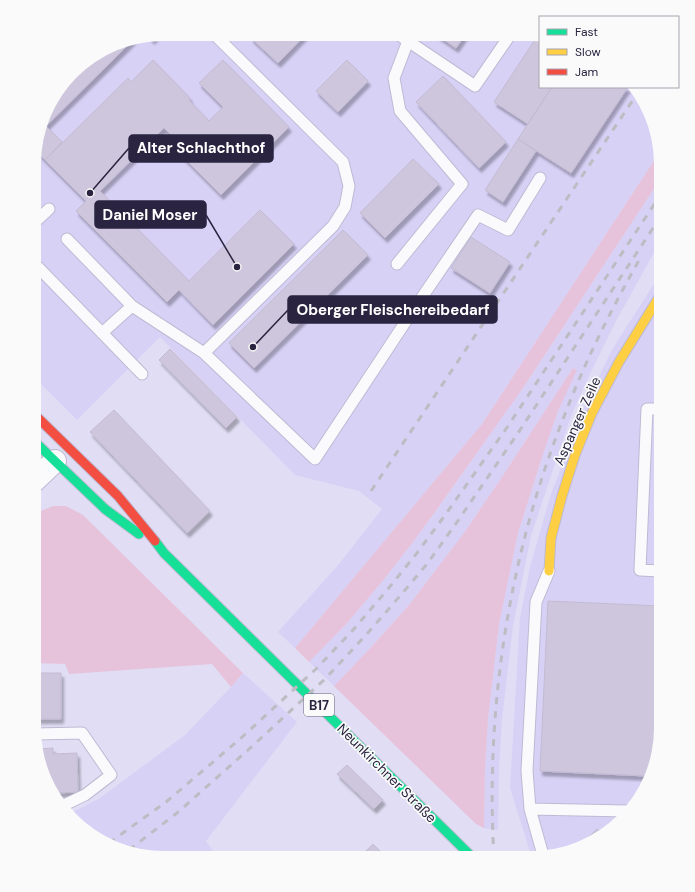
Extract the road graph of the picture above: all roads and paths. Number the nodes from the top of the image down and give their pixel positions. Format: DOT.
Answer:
graph roads {
  1 [pos="221,41"];
  2 [pos="402,41"];
  3 [pos="408,41"];
  4 [pos="506,41"];
  5 [pos="540,178"];
  6 [pos="49,209"];
  7 [pos="41,216"];
  8 [pos="67,239"];
  9 [pos="397,264"];
  10 [pos="41,270"];
  11 [pos="654,305"];
  12 [pos="132,306"];
  13 [pos="102,333"];
  14 [pos="204,353"];
  15 [pos="142,374"];
  16 [pos="654,408"];
  17 [pos="41,421"];
  18 [pos="41,448"];
  19 [pos="55,461"];
  20 [pos="41,474"];
  21 [pos="164,553"];
  22 [pos="549,570"];
  23 [pos="654,571"];
  24 [pos="41,734"];
  25 [pos="67,804"];
  26 [pos="530,809"];
  27 [pos="622,811"];
  28 [pos="467,851"];
  29 [pos="542,851"];
  1 -- 14 [label="lane"];
  2 -- 9 [label="lane"];
  3 -- 4 [label="lane"];
  5 -- 14 [label="lane"];
  6 -- 7 [label="lane"];
  8 -- 12 [label="lane"];
  10 -- 13 [label="lane"];
  11 -- 22 [label="main road, Aspanger Zeile"];
  12 -- 13 [label="lane"];
  12 -- 14 [label="lane"];
  13 -- 15 [label="lane"];
  16 -- 23 [label="lane"];
  17 -- 21 [label="main road, Neunkirchner Straße / B17"];
  18 -- 19 [label="main road, Neunkirchner Straße / B17"];
  19 -- 20 [label="street"];
  19 -- 21 [label="main road, Neunkirchner Straße / B17"];
  21 -- 28 [label="main road, Neunkirchner Straße / B17"];
  22 -- 26 [label="lane"];
  24 -- 25 [label="lane"];
  26 -- 27 [label="lane"];
  26 -- 29 [label="lane"];
}
